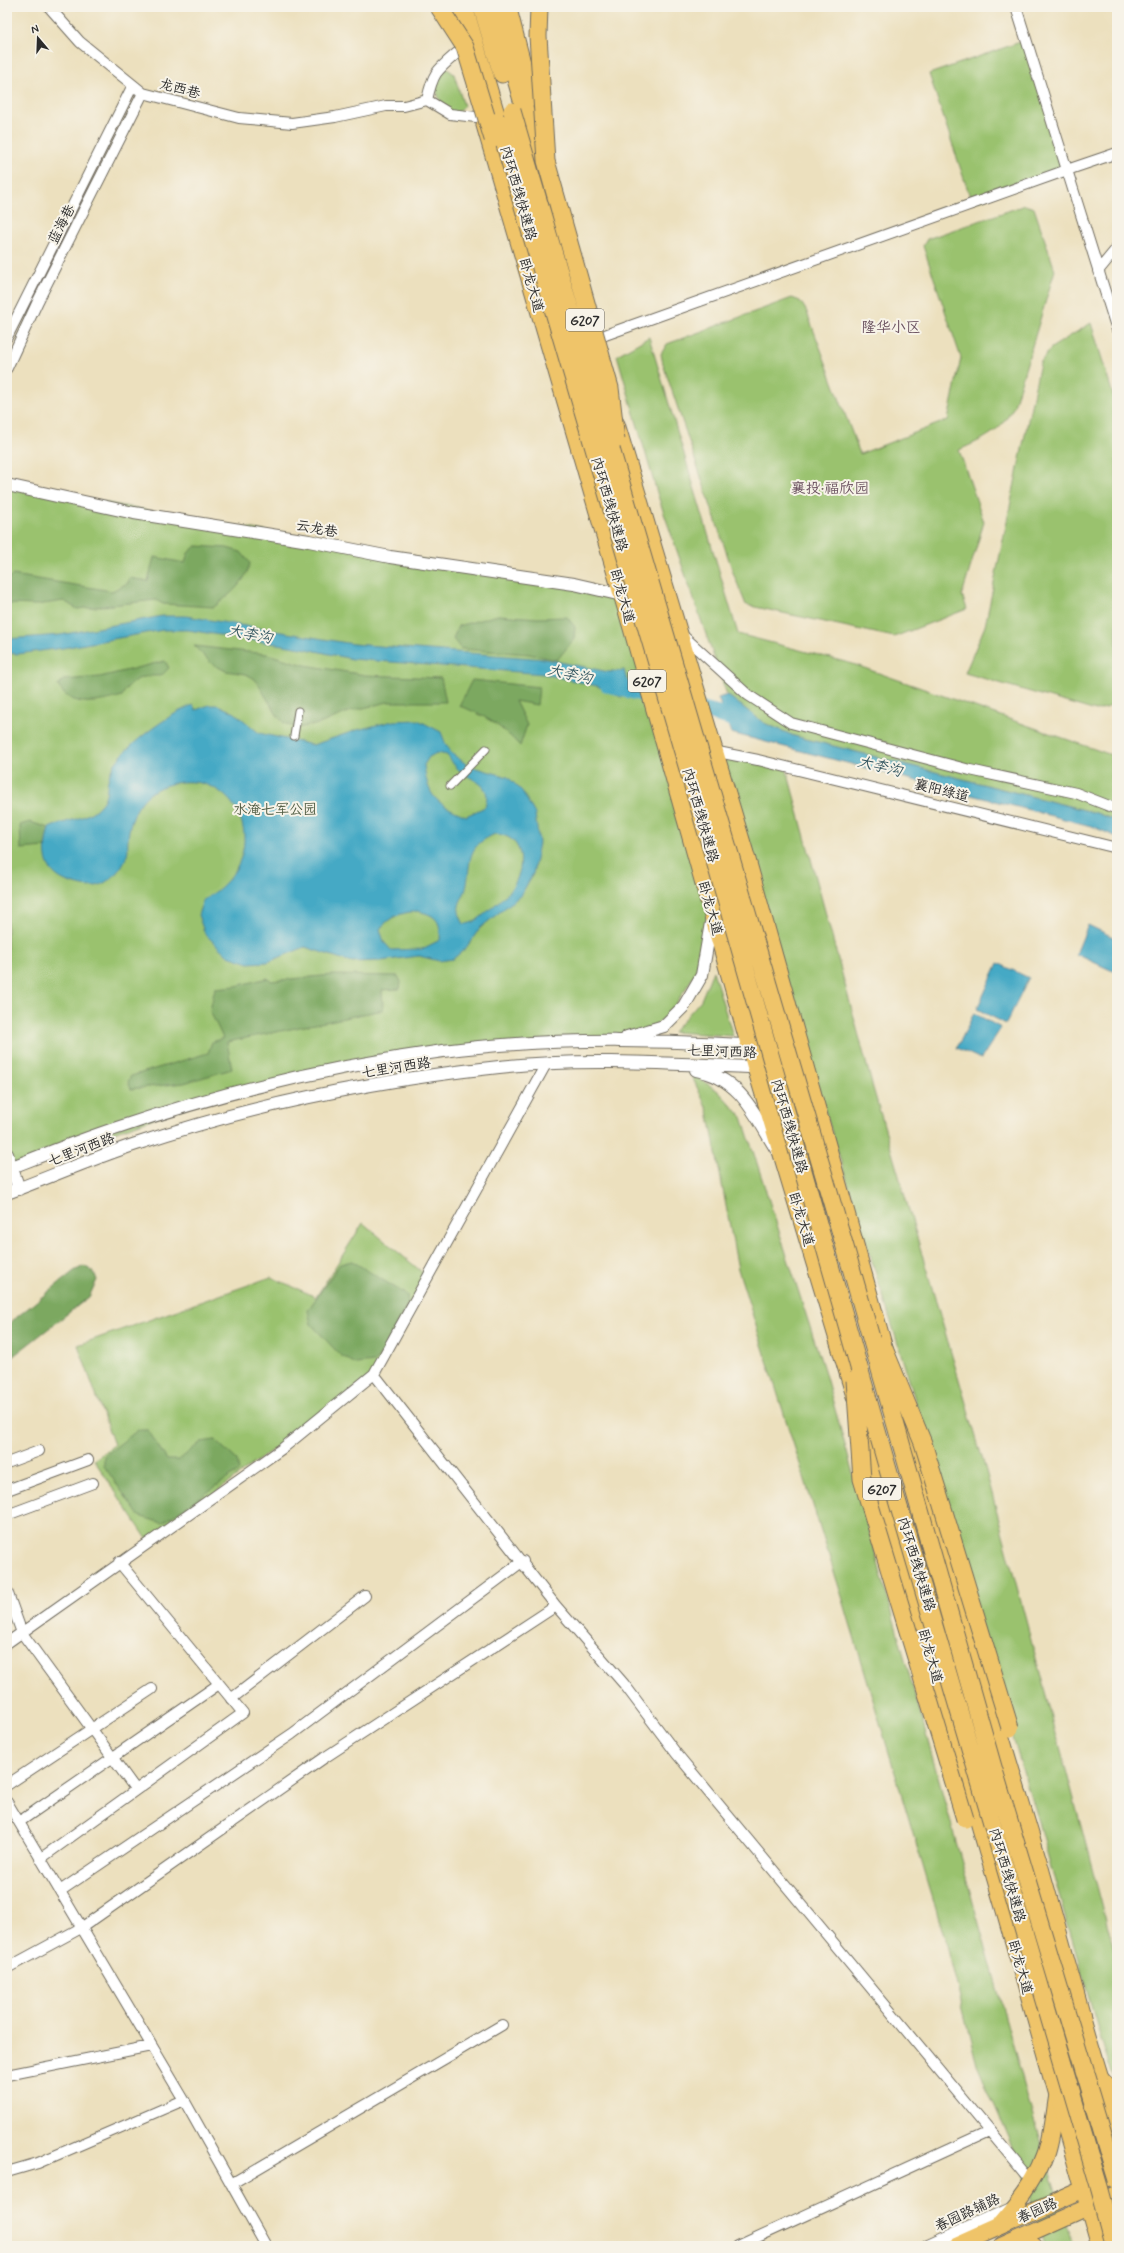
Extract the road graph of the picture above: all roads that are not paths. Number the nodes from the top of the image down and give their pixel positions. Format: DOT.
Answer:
graph roads {
  1 [pos="49,7"];
  2 [pos="439,7"];
  3 [pos="450,7"];
  4 [pos="464,7"];
  5 [pos="482,7"];
  6 [pos="495,7"];
  7 [pos="507,7"];
  8 [pos="539,7"];
  9 [pos="1016,7"];
  10 [pos="461,50"];
  11 [pos="133,85"];
  12 [pos="143,93"];
  13 [pos="427,100"];
  14 [pos="476,117"];
  15 [pos="1117,153"];
  16 [pos="546,161"];
  17 [pos="1067,170"];
  18 [pos="1117,248"];
  19 [pos="1098,270"];
  20 [pos="1117,330"];
  21 [pos="7,337"];
  22 [pos="591,340"];
  23 [pos="7,368"];
  24 [pos="7,485"];
  25 [pos="617,497"];
  26 [pos="622,595"];
  27 [pos="678,631"];
  28 [pos="298,711"];
  29 [pos="294,736"];
  30 [pos="711,744"];
  31 [pos="486,749"];
  32 [pos="450,786"];
  33 [pos="1117,809"];
  34 [pos="1117,848"];
  35 [pos="712,912"];
  36 [pos="617,1040"];
  37 [pos="750,1045"];
  38 [pos="801,1049"];
  39 [pos="546,1064"];
  40 [pos="653,1064"];
  41 [pos="756,1068"];
  42 [pos="806,1069"];
  43 [pos="7,1154"];
  44 [pos="785,1164"];
  45 [pos="10,1168"];
  46 [pos="19,1188"];
  47 [pos="7,1193"];
  48 [pos="852,1271"];
  49 [pos="853,1346"];
  50 [pos="374,1374"];
  51 [pos="39,1451"];
  52 [pos="88,1460"];
  53 [pos="7,1463"];
  54 [pos="93,1483"];
  55 [pos="7,1490"];
  56 [pos="7,1515"];
  57 [pos="523,1561"];
  58 [pos="119,1562"];
  59 [pos="7,1591"];
  60 [pos="365,1596"];
  61 [pos="556,1606"];
  62 [pos="22,1632"];
  63 [pos="7,1643"];
  64 [pos="219,1684"];
  65 [pos="152,1689"];
  66 [pos="231,1699"];
  67 [pos="91,1728"];
  68 [pos="113,1758"];
  69 [pos="7,1785"];
  70 [pos="136,1790"];
  71 [pos="7,1802"];
  72 [pos="19,1822"];
  73 [pos="40,1859"];
  74 [pos="1038,1861"];
  75 [pos="60,1892"];
  76 [pos="1006,1914"];
  77 [pos="81,1928"];
  78 [pos="7,1968"];
  79 [pos="502,2025"];
  80 [pos="151,2046"];
  81 [pos="7,2075"];
  82 [pos="1099,2076"];
  83 [pos="1057,2091"];
  84 [pos="1117,2095"];
  85 [pos="184,2100"];
  86 [pos="989,2130"];
  87 [pos="1117,2134"];
  88 [pos="7,2172"];
  89 [pos="1117,2174"];
  90 [pos="1117,2180"];
  91 [pos="1032,2182"];
  92 [pos="231,2184"];
  93 [pos="1085,2189"];
  94 [pos="1117,2194"];
  95 [pos="1017,2205"];
  96 [pos="1089,2206"];
  97 [pos="997,2228"];
  98 [pos="1008,2243"];
  99 [pos="266,2246"];
  100 [pos="738,2246"];
  101 [pos="928,2246"];
  102 [pos="956,2246"];
  103 [pos="1034,2246"];
  104 [pos="1100,2246"];
  105 [pos="1115,2246"];
  1 -- 11 [label="street, 龙西巷"];
  2 -- 10 [label="highway, bridge"];
  3 -- 10 [label="highway, bridge"];
  3 -- 26 [label="highway, 卧龙大道 / G207"];
  4 -- 25 [label="highway, 内环西线快速路, bridge"];
  5 -- 25 [label="highway, 内环西线快速路, bridge"];
  6 -- 22 [label="highway, G207"];
  7 -- 16 [label="highway, bridge"];
  8 -- 16 [label="highway, bridge"];
  9 -- 17 [label="street"];
  10 -- 13 [label="street"];
  10 -- 25 [label="highway, bridge"];
  11 -- 12 [label="street, 龙西巷"];
  11 -- 21 [label="street, 蓝海巷"];
  12 -- 13 [label="street, 龙西巷"];
  12 -- 23 [label="street, 蓝海巷"];
  13 -- 14 [label="street"];
  15 -- 17 [label="street"];
  16 -- 25 [label="highway, bridge"];
  17 -- 19 [label="street"];
  17 -- 22 [label="street"];
  18 -- 19 [label="street"];
  19 -- 20 [label="street"];
  22 -- 27 [label="highway, G207"];
  24 -- 26 [label="street, 云龙巷"];
  25 -- 48 [label="highway, 内环西线快速路, bridge"];
  25 -- 49 [label="highway, 内环西线快速路, bridge"];
  26 -- 35 [label="highway, 卧龙大道 / G207"];
  27 -- 30 [label="highway, G207"];
  27 -- 33 [label="street"];
  28 -- 29 [label="street"];
  30 -- 34 [label="street, 襄阳绿道"];
  30 -- 38 [label="highway, G207"];
  31 -- 32 [label="street"];
  35 -- 36 [label="street"];
  35 -- 37 [label="highway, 卧龙大道 / G207"];
  36 -- 37 [label="street, 七里河西路"];
  36 -- 45 [label="street, 七里河西路"];
  37 -- 38 [label="street, 七里河西路"];
  37 -- 41 [label="highway, 卧龙大道 / G207"];
  38 -- 42 [label="highway, G207"];
  39 -- 40 [label="street, 七里河西路"];
  39 -- 46 [label="street, 七里河西路"];
  39 -- 50 [label="street"];
  40 -- 41 [label="street, 七里河西路"];
  40 -- 44 [label="street"];
  41 -- 42 [label="street, 七里河西路"];
  41 -- 44 [label="highway, 卧龙大道 / G207"];
  42 -- 74 [label="highway, G207"];
  43 -- 45 [label="street"];
  44 -- 76 [label="highway, 卧龙大道 / G207"];
  45 -- 46 [label="street"];
  46 -- 47 [label="street, 七里河西路"];
  48 -- 74 [label="highway, bridge"];
  48 -- 90 [label="highway, 内环西线快速路, bridge"];
  49 -- 76 [label="highway, bridge"];
  49 -- 105 [label="highway, 内环西线快速路, bridge"];
  50 -- 57 [label="street"];
  50 -- 58 [label="street"];
  51 -- 53 [label="street"];
  52 -- 55 [label="street"];
  54 -- 56 [label="street"];
  57 -- 61 [label="street"];
  57 -- 75 [label="street"];
  58 -- 62 [label="street"];
  58 -- 64 [label="street"];
  59 -- 62 [label="street"];
  60 -- 66 [label="street"];
  61 -- 77 [label="street"];
  61 -- 86 [label="street"];
  62 -- 63 [label="street"];
  62 -- 67 [label="street"];
  64 -- 66 [label="street"];
  64 -- 68 [label="street"];
  65 -- 67 [label="street"];
  66 -- 70 [label="street"];
  67 -- 68 [label="street"];
  67 -- 69 [label="street"];
  68 -- 70 [label="street"];
  68 -- 72 [label="street"];
  70 -- 73 [label="street"];
  71 -- 72 [label="street"];
  72 -- 73 [label="street"];
  73 -- 75 [label="street"];
  74 -- 82 [label="highway, G207"];
  75 -- 77 [label="street"];
  76 -- 83 [label="highway, 卧龙大道 / G207"];
  77 -- 78 [label="street"];
  77 -- 80 [label="street"];
  79 -- 92 [label="street"];
  80 -- 81 [label="street"];
  80 -- 85 [label="street"];
  82 -- 84 [label="main road"];
  82 -- 87 [label="highway, G207"];
  83 -- 91 [label="main road"];
  83 -- 93 [label="highway, 卧龙大道 / G207"];
  85 -- 88 [label="street"];
  85 -- 92 [label="street"];
  86 -- 91 [label="street"];
  86 -- 100 [label="street"];
  89 -- 93 [label="main road, 春园路"];
  91 -- 95 [label="main road"];
  92 -- 99 [label="street"];
  93 -- 96 [label="highway, 卧龙大道 / G207"];
  93 -- 97 [label="main road, 春园路"];
  94 -- 96 [label="main road, 春园路"];
  95 -- 97 [label="main road"];
  95 -- 101 [label="street, 春园路辅路"];
  96 -- 98 [label="main road, 春园路"];
  96 -- 104 [label="highway, 卧龙大道 / G207"];
  97 -- 102 [label="main road, 春园路"];
  98 -- 103 [label="main road"];
}
